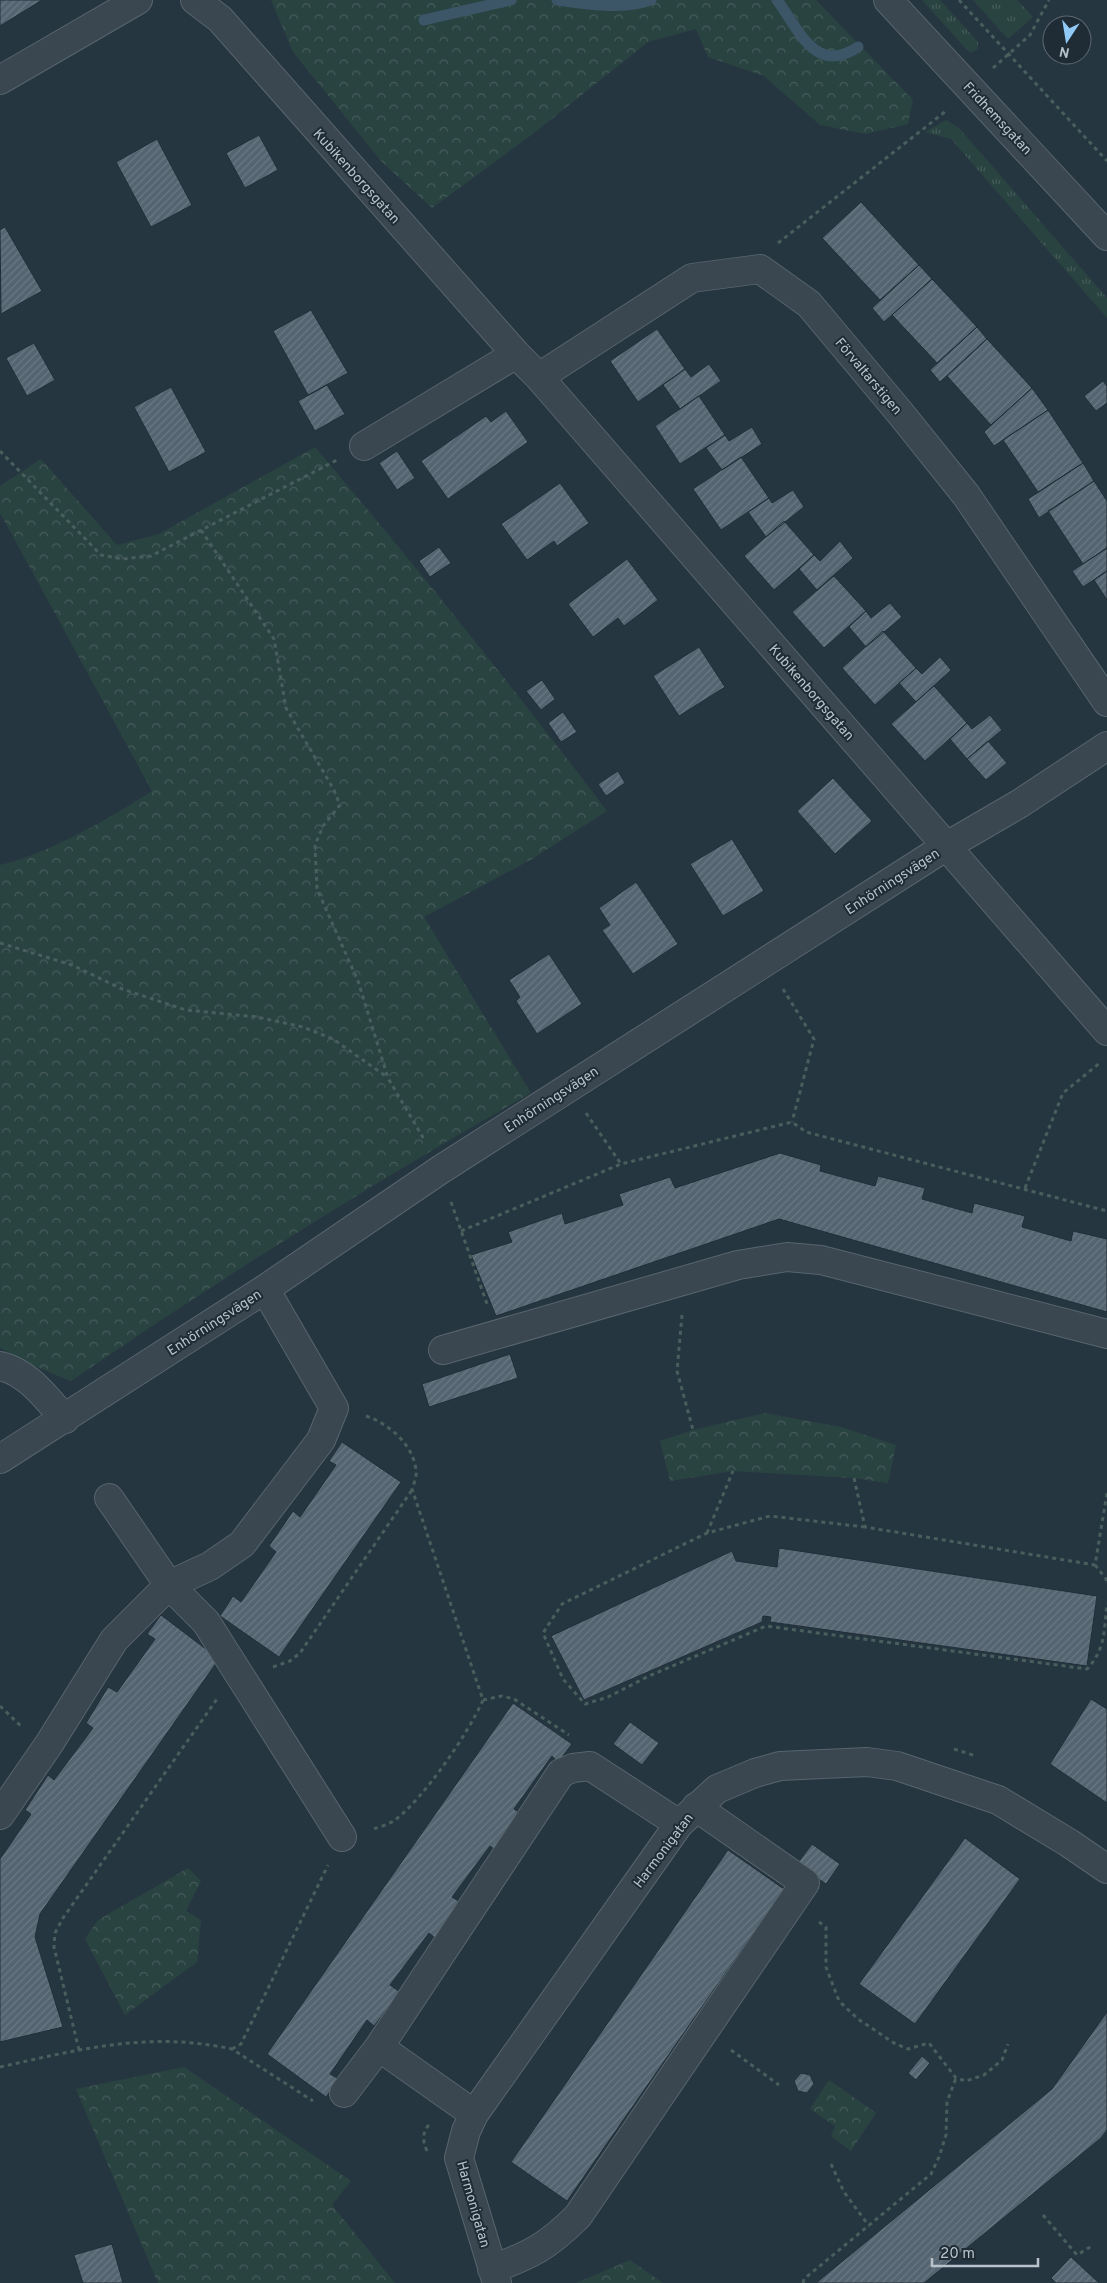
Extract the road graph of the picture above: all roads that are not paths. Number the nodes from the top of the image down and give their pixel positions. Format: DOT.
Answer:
graph roads {
  1 [pos="138,0"];
  2 [pos="195,0"];
  3 [pos="888,0"];
  4 [pos="0,80"];
  5 [pos="1107,236"];
  6 [pos="516,354"];
  7 [pos="539,377"];
  8 [pos="364,446"];
  9 [pos="1107,702"];
  10 [pos="1107,746"];
  11 [pos="945,847"];
  12 [pos="1107,1031"];
  13 [pos="265,1289"];
  14 [pos="1107,1334"];
  15 [pos="444,1350"];
  16 [pos="0,1366"];
  17 [pos="64,1419"];
  18 [pos="0,1459"];
  19 [pos="109,1498"];
  20 [pos="170,1585"];
  21 [pos="0,1815"];
  22 [pos="687,1815"];
  23 [pos="342,1837"];
  24 [pos="1107,1869"];
  25 [pos="379,2047"];
  26 [pos="344,2093"];
  27 [pos="474,2114"];
  28 [pos="494,2276"];
  1 -- 4 [label="street"];
  2 -- 6 [label="street, Kubikenborgsgatan"];
  3 -- 5 [label="street, Fridhemsgatan"];
  6 -- 7 [label="street, Kubikenborgsgatan"];
  6 -- 8 [label="street"];
  7 -- 9 [label="street, Förvaltarstigen"];
  7 -- 11 [label="street, Kubikenborgsgatan"];
  10 -- 11 [label="street, Enhörningsvägen"];
  11 -- 12 [label="street, Kubikenborgsgatan"];
  11 -- 13 [label="street, Enhörningsvägen"];
  13 -- 17 [label="street, Enhörningsvägen"];
  13 -- 20 [label="street"];
  14 -- 15 [label="street"];
  16 -- 17 [label="street"];
  17 -- 18 [label="street, Enhörningsvägen"];
  19 -- 20 [label="street"];
  20 -- 21 [label="street"];
  20 -- 23 [label="street"];
  22 -- 24 [label="street, Harmonigatan"];
  22 -- 25 [label="street"];
  22 -- 27 [label="street, Harmonigatan"];
  22 -- 28 [label="street"];
  25 -- 26 [label="street"];
  25 -- 27 [label="street"];
  27 -- 28 [label="street, Harmonigatan"];
}
